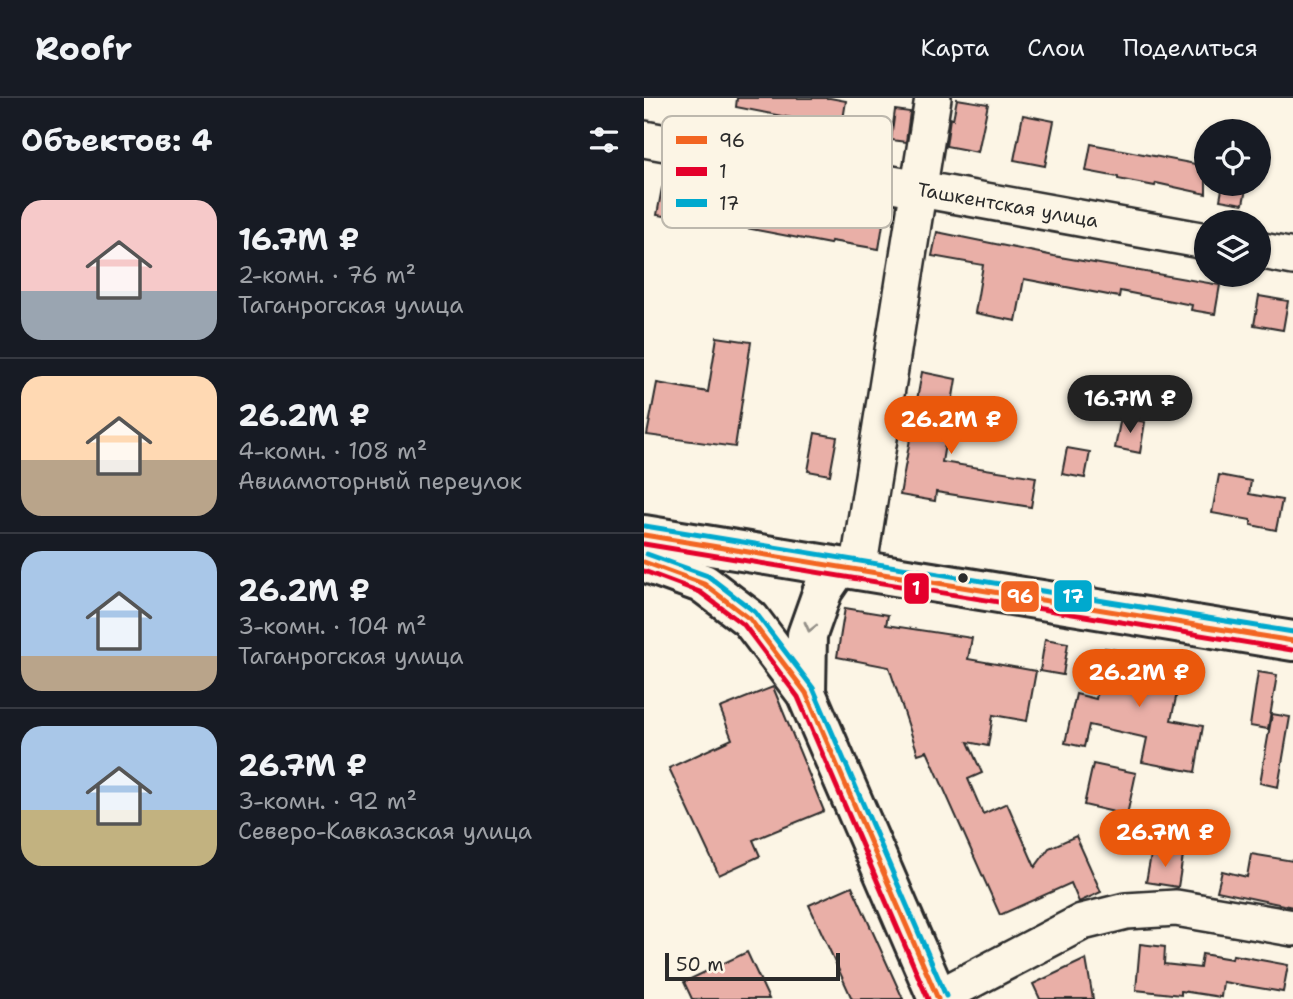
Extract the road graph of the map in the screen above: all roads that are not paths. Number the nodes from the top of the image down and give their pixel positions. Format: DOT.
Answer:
graph roads {
  1 [pos="933,98"];
  2 [pos="644,139"];
  3 [pos="662,142"];
  4 [pos="892,184"];
  5 [pos="917,189"];
  6 [pos="1194,239"];
  7 [pos="1271,253"];
  8 [pos="1293,257"];
  9 [pos="644,535"];
  10 [pos="644,562"];
  11 [pos="848,570"];
  12 [pos="1293,641"];
  13 [pos="806,693"];
  14 [pos="1293,928"];
  15 [pos="938,998"];
  1 -- 5 [label="street"];
  2 -- 3 [label="street, Ташкентская улица"];
  4 -- 5 [label="street, Ташкентская улица"];
  5 -- 6 [label="street, Ташкентская улица"];
  5 -- 11 [label="street"];
  7 -- 8 [label="street"];
  9 -- 11 [label="main road"];
  10 -- 13 [label="main road"];
  11 -- 12 [label="main road"];
  11 -- 13 [label="main road, one-way"];
  13 -- 15 [label="main road"];
  14 -- 15 [label="street"];
}
